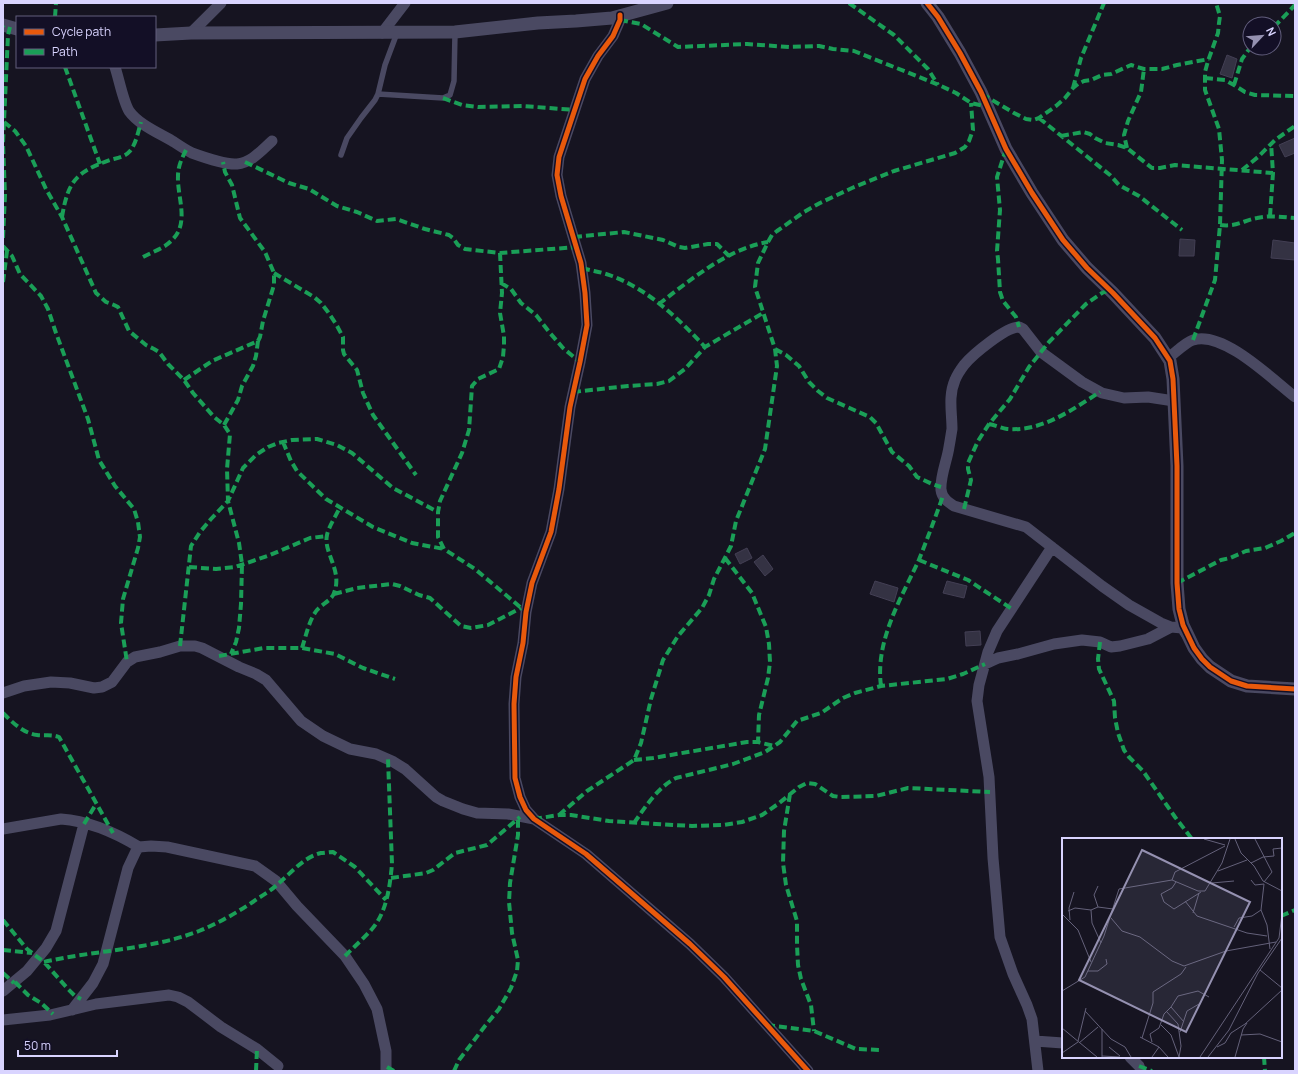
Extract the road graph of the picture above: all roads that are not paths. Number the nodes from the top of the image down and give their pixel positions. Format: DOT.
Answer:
graph roads {
  1 [pos="221,3"];
  2 [pos="405,3"];
  3 [pos="668,3"];
  4 [pos="927,3"];
  5 [pos="620,15"];
  6 [pos="3,25"];
  7 [pos="16,29"];
  8 [pos="455,32"];
  9 [pos="191,33"];
  10 [pos="382,33"];
  11 [pos="397,33"];
  12 [pos="156,35"];
  13 [pos="115,68"];
  14 [pos="378,94"];
  15 [pos="272,141"];
  16 [pos="341,155"];
  17 [pos="1168,358"];
  18 [pos="1295,397"];
  19 [pos="1174,402"];
  20 [pos="1052,547"];
  21 [pos="1171,627"];
  22 [pos="1188,637"];
  23 [pos="985,664"];
  24 [pos="1295,689"];
  25 [pos="3,693"];
  26 [pos="534,819"];
  27 [pos="84,824"];
  28 [pos="3,829"];
  29 [pos="140,848"];
  30 [pos="3,991"];
  31 [pos="72,1010"];
  32 [pos="3,1020"];
  33 [pos="1035,1041"];
  34 [pos="1062,1043"];
  35 [pos="1131,1058"];
  36 [pos="278,1066"];
  37 [pos="386,1071"];
  38 [pos="808,1071"];
  39 [pos="1038,1071"];
  40 [pos="1141,1071"];
  1 -- 9 [label="street"];
  2 -- 10 [label="street"];
  3 -- 5 [label="street"];
  4 -- 17 [label="street"];
  5 -- 8 [label="street"];
  5 -- 26 [label="street"];
  6 -- 7 [label="street"];
  8 -- 11 [label="street"];
  8 -- 14 [label="lane"];
  9 -- 10 [label="street"];
  9 -- 12 [label="street"];
  10 -- 11 [label="street"];
  11 -- 14 [label="lane"];
  13 -- 15 [label="street"];
  14 -- 16 [label="lane"];
  17 -- 18 [label="street"];
  17 -- 19 [label="street"];
  19 -- 20 [label="street"];
  19 -- 22 [label="street"];
  20 -- 21 [label="street"];
  20 -- 23 [label="street"];
  21 -- 22 [label="street"];
  21 -- 23 [label="street"];
  22 -- 24 [label="street"];
  23 -- 33 [label="street"];
  25 -- 26 [label="street"];
  26 -- 38 [label="street"];
  27 -- 28 [label="street"];
  27 -- 29 [label="street"];
  27 -- 30 [label="street"];
  29 -- 31 [label="street"];
  29 -- 37 [label="street"];
  31 -- 32 [label="street"];
  31 -- 36 [label="street"];
  33 -- 34 [label="street"];
  33 -- 39 [label="street"];
  35 -- 40 [label="street"];
}
